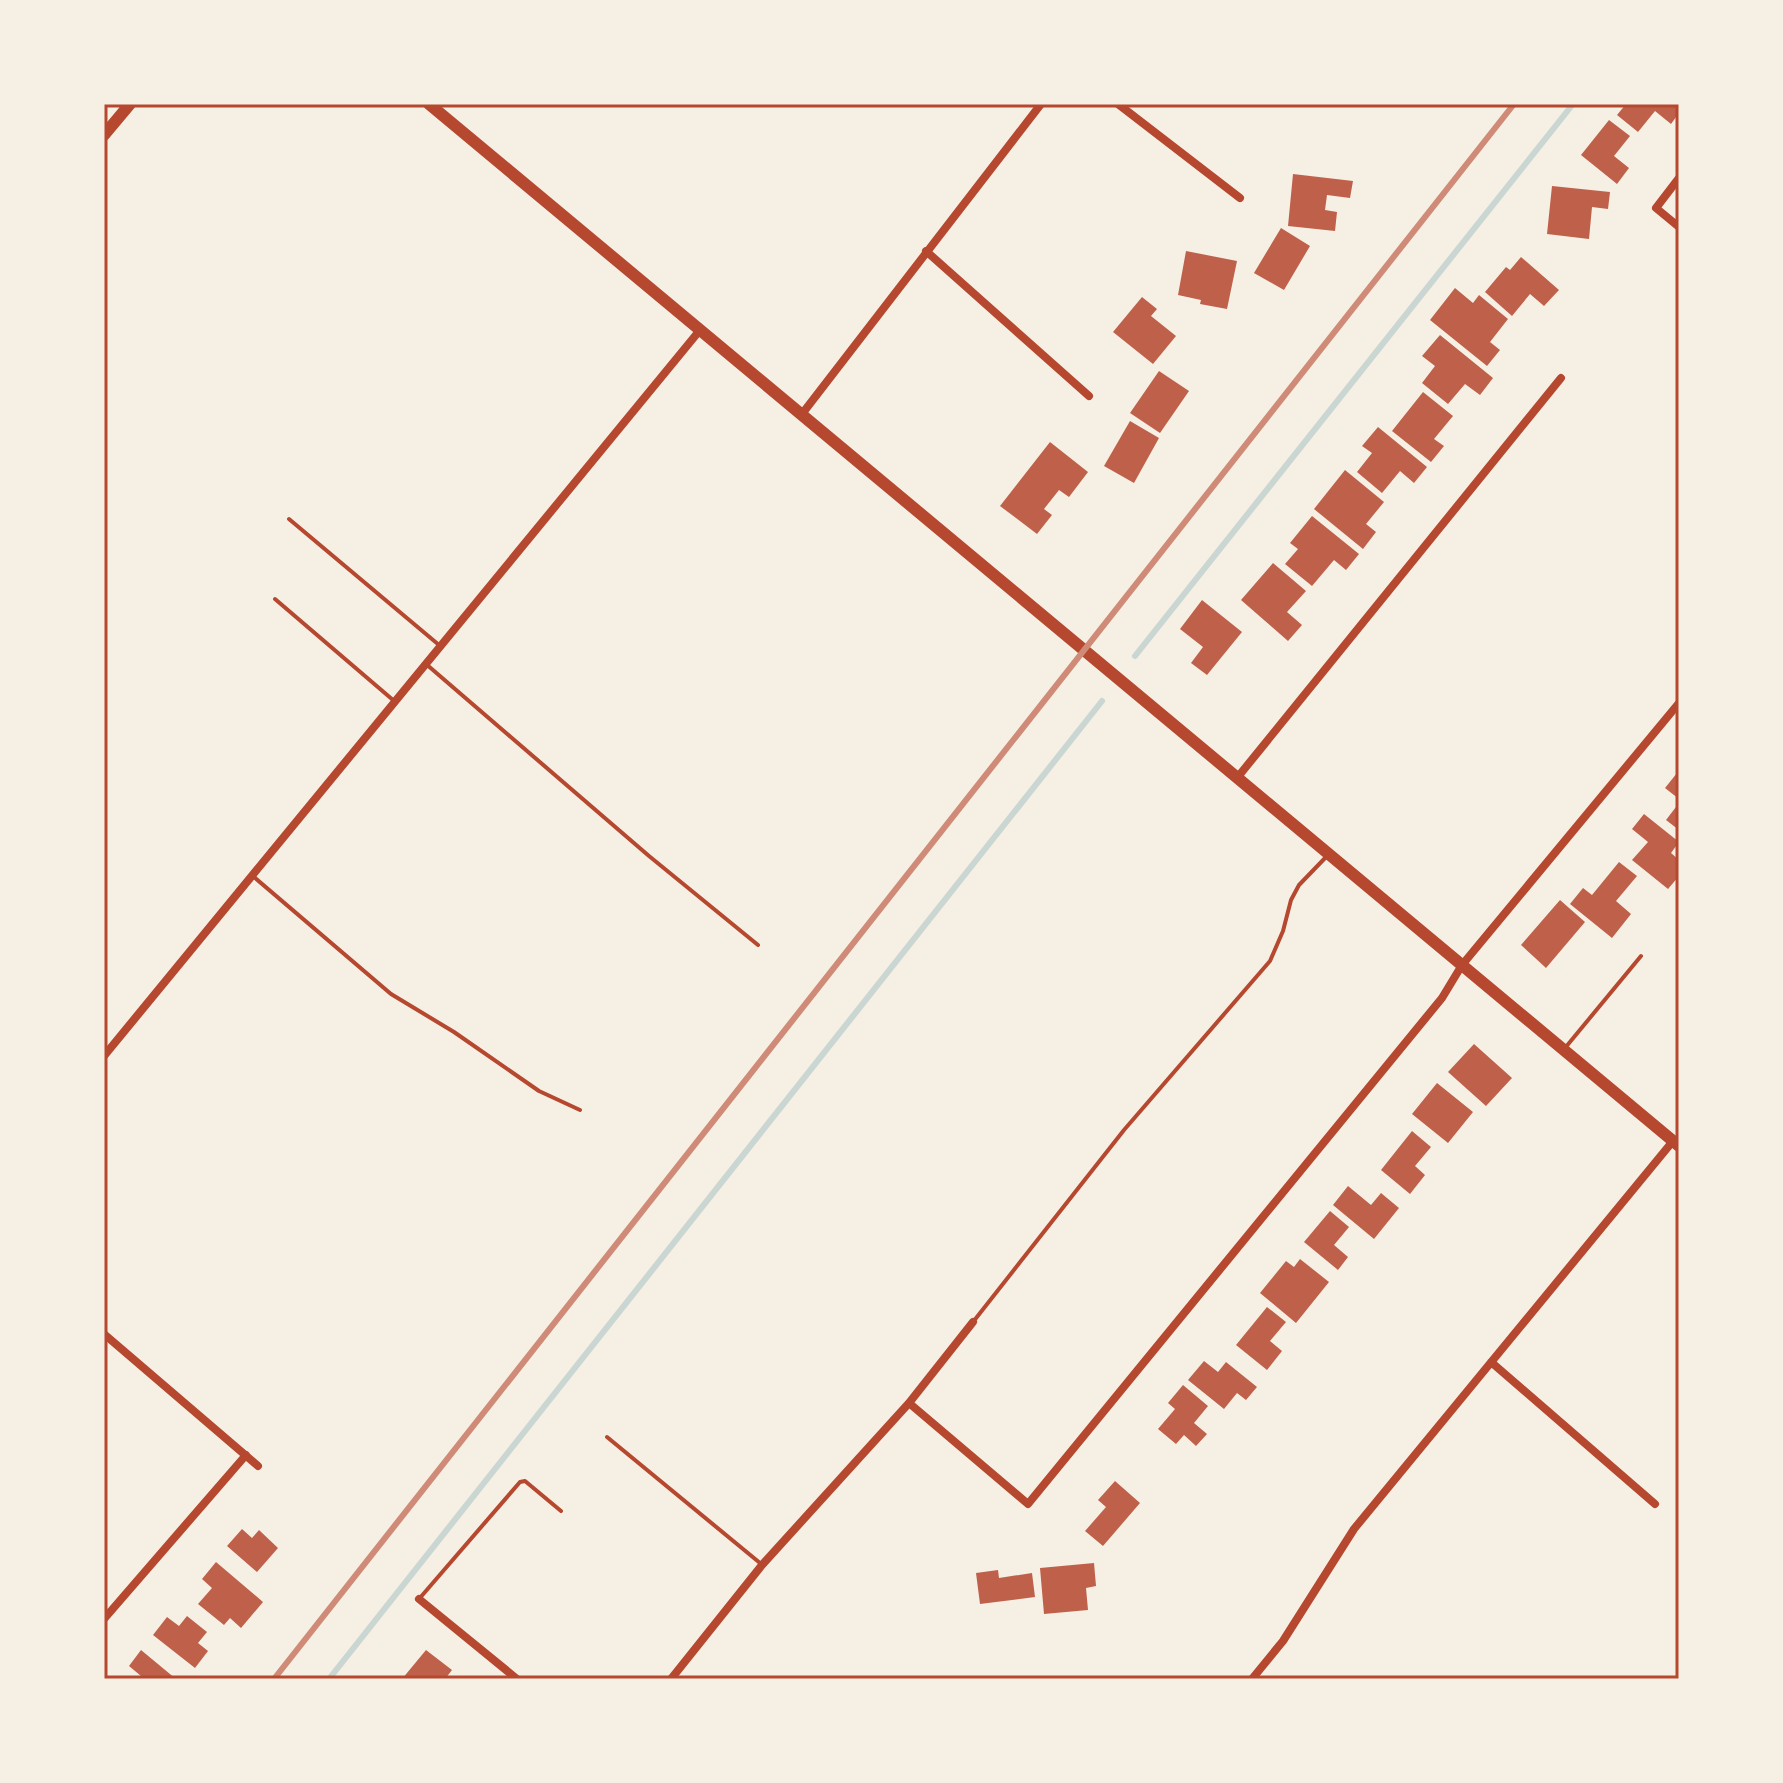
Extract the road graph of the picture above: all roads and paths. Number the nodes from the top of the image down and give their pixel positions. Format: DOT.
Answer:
graph roads {
  1 [pos="130,104"];
  2 [pos="429,104"];
  3 [pos="1041,104"];
  4 [pos="1118,104"];
  5 [pos="104,135"];
  6 [pos="1679,178"];
  7 [pos="1240,198"];
  8 [pos="1679,227"];
  9 [pos="926,251"];
  10 [pos="700,330"];
  11 [pos="1561,378"];
  12 [pos="1089,396"];
  13 [pos="802,414"];
  14 [pos="289,519"];
  15 [pos="275,599"];
  16 [pos="440,647"];
  17 [pos="426,664"];
  18 [pos="395,702"];
  19 [pos="1679,703"];
  20 [pos="1237,778"];
  21 [pos="1329,854"];
  22 [pos="253,875"];
  23 [pos="758,945"];
  24 [pos="1641,956"];
  25 [pos="1462,965"];
  26 [pos="1563,1050"];
  27 [pos="104,1056"];
  28 [pos="580,1110"];
  29 [pos="1676,1143"];
  30 [pos="973,1322"];
  31 [pos="104,1334"];
  32 [pos="1491,1362"];
  33 [pos="909,1403"];
  34 [pos="607,1437"];
  35 [pos="246,1455"];
  36 [pos="258,1466"];
  37 [pos="1655,1504"];
  38 [pos="561,1511"];
  39 [pos="762,1565"];
  40 [pos="419,1599"];
  41 [pos="104,1619"];
  42 [pos="508,1671"];
  43 [pos="501,1679"];
  44 [pos="517,1679"];
  45 [pos="671,1679"];
  46 [pos="1252,1679"];
  1 -- 5 [label="main road"];
  2 -- 10 [label="main road"];
  3 -- 9 [label="street"];
  4 -- 7 [label="street"];
  6 -- 8 [label="street"];
  9 -- 12 [label="street"];
  9 -- 13 [label="street"];
  10 -- 13 [label="main road"];
  10 -- 16 [label="street"];
  11 -- 20 [label="street"];
  13 -- 20 [label="main road"];
  14 -- 16 [label="lane"];
  15 -- 18 [label="lane"];
  16 -- 17 [label="street"];
  17 -- 18 [label="street"];
  17 -- 23 [label="lane"];
  18 -- 22 [label="street"];
  19 -- 25 [label="street"];
  20 -- 21 [label="main road"];
  21 -- 25 [label="main road"];
  21 -- 30 [label="lane"];
  22 -- 27 [label="street"];
  22 -- 28 [label="lane"];
  24 -- 26 [label="lane"];
  25 -- 26 [label="main road"];
  25 -- 33 [label="street"];
  26 -- 29 [label="main road"];
  29 -- 32 [label="street"];
  30 -- 33 [label="street"];
  31 -- 35 [label="street"];
  32 -- 37 [label="street"];
  32 -- 46 [label="street"];
  33 -- 39 [label="street"];
  34 -- 39 [label="lane"];
  35 -- 36 [label="street"];
  35 -- 41 [label="street"];
  38 -- 40 [label="lane"];
  39 -- 45 [label="street"];
  40 -- 42 [label="street"];
  42 -- 43 [label="street"];
  42 -- 44 [label="street"];
}
